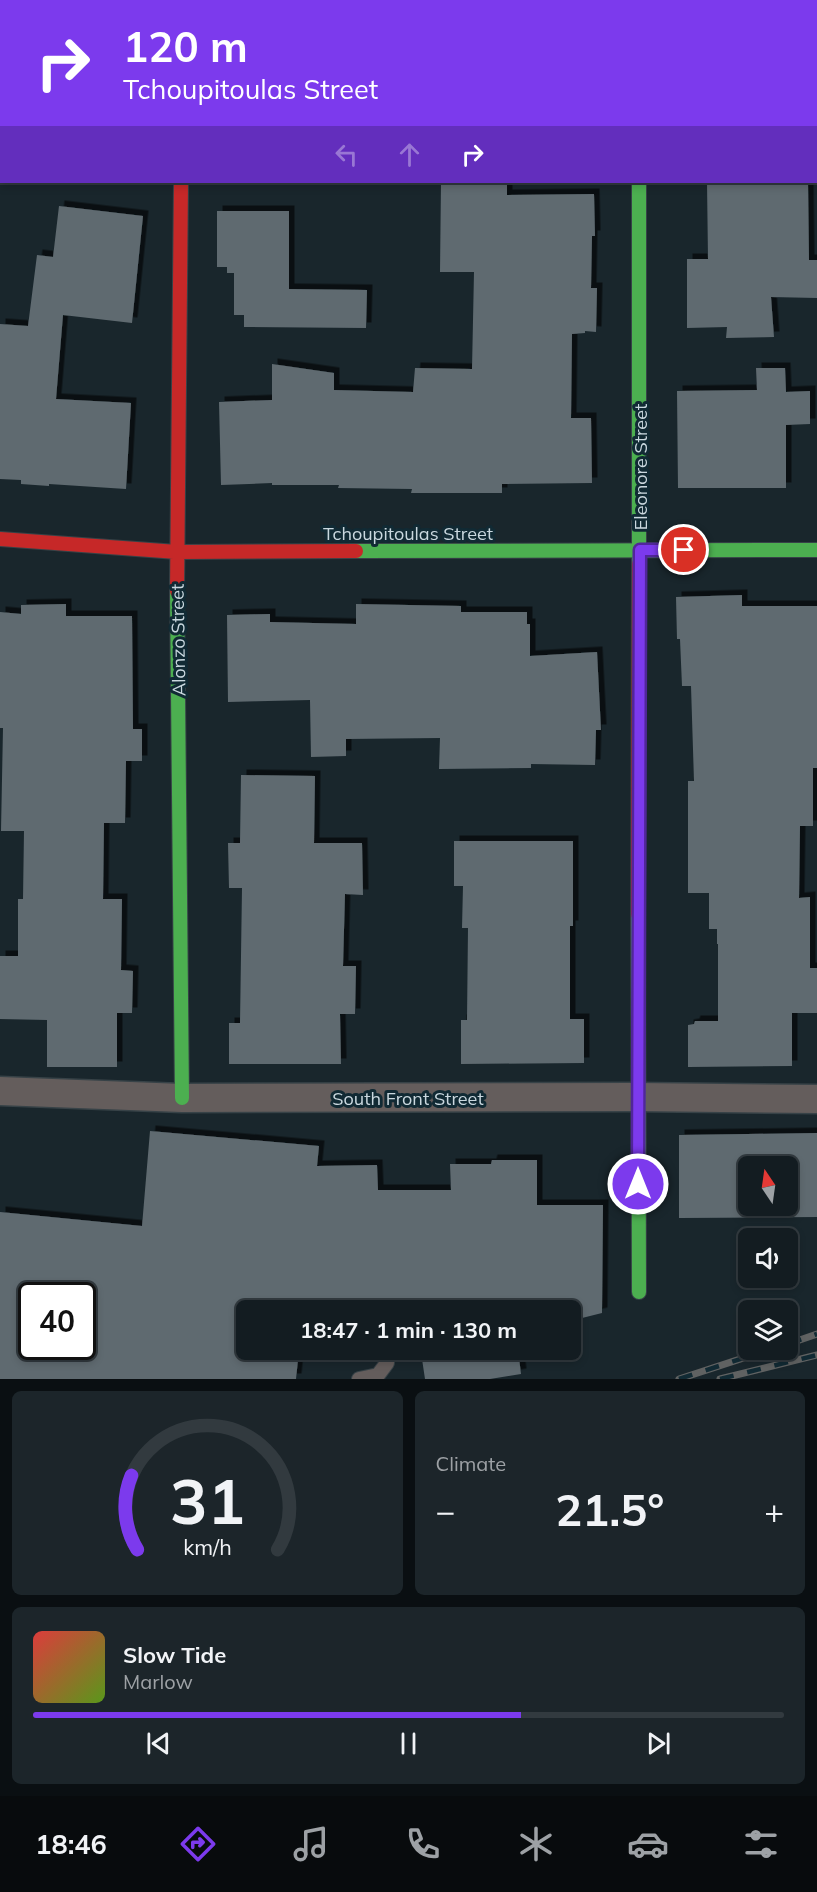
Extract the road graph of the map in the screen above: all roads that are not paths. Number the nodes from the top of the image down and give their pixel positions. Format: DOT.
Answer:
graph roads {
  1 [pos="181,183"];
  2 [pos="639,183"];
  3 [pos="0,539"];
  4 [pos="640,550"];
  5 [pos="817,550"];
  6 [pos="177,552"];
  7 [pos="0,1091"];
  8 [pos="637,1097"];
  9 [pos="182,1098"];
  10 [pos="817,1099"];
  11 [pos="639,1292"];
  12 [pos="387,1363"];
  13 [pos="359,1379"];
  1 -- 6 [label="street, Alonzo Street"];
  2 -- 4 [label="street, Eleonore Street"];
  3 -- 6 [label="street, Tchoupitoulas Street"];
  4 -- 5 [label="street, Tchoupitoulas Street"];
  4 -- 6 [label="street, Tchoupitoulas Street"];
  4 -- 8 [label="street, Eleonore Street"];
  6 -- 9 [label="street, Alonzo Street"];
  7 -- 9 [label="street, South Front Street"];
  8 -- 9 [label="street, South Front Street"];
  8 -- 10 [label="street, South Front Street"];
  8 -- 11 [label="street, Eleonore Street"];
  12 -- 13 [label="lane"];
}
